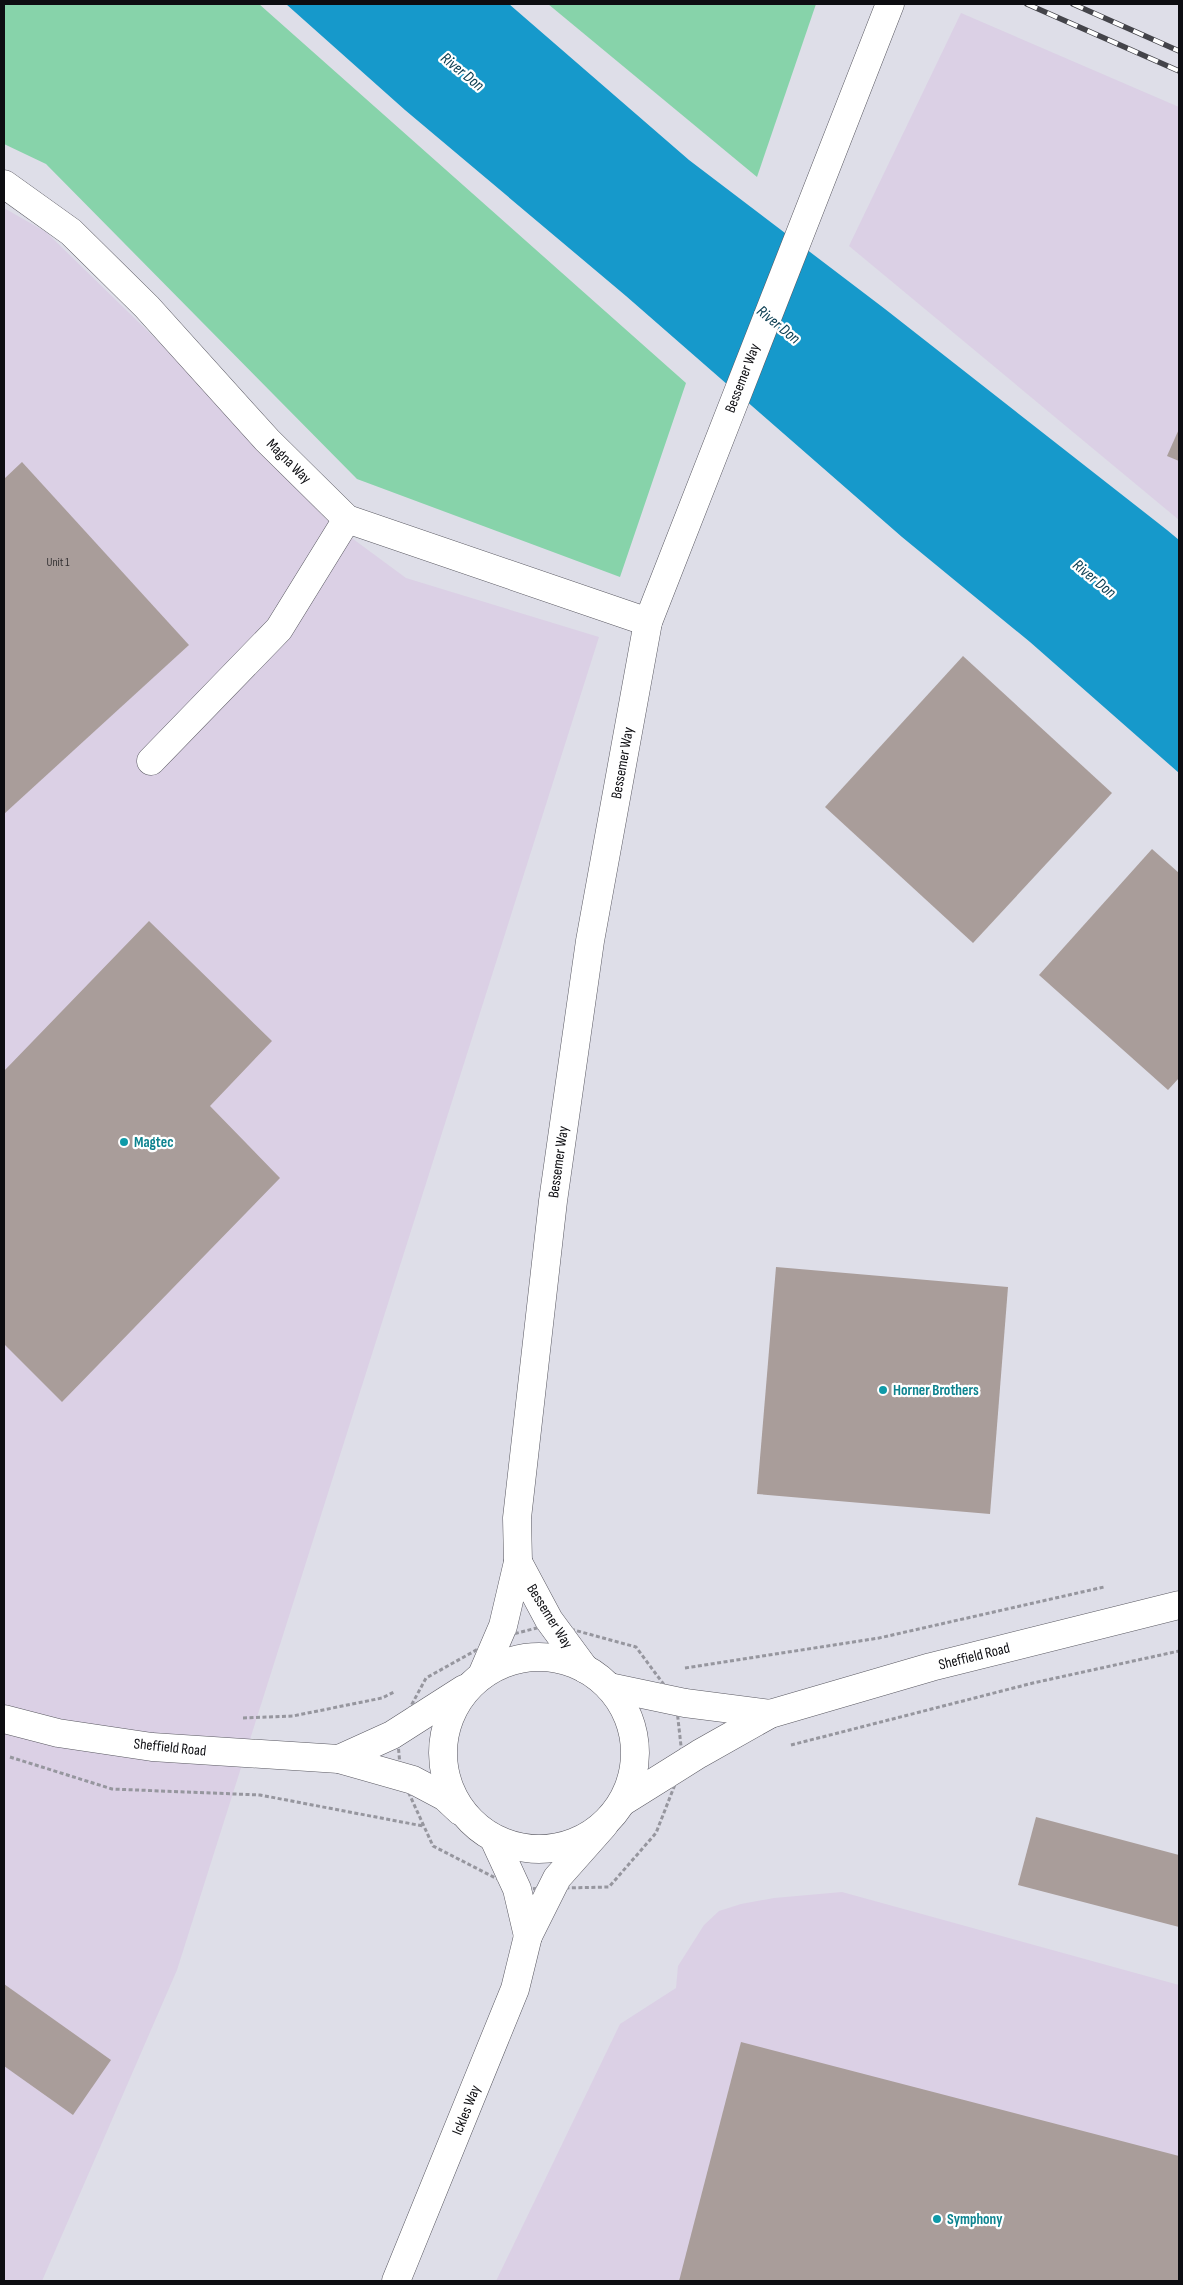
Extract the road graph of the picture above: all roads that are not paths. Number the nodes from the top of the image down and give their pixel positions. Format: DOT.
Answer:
graph roads {
  1 [pos="890,4"];
  2 [pos="4,184"];
  3 [pos="347,519"];
  4 [pos="648,622"];
  5 [pos="151,761"];
  6 [pos="518,1562"];
  7 [pos="1179,1605"];
  8 [pos="585,1669"];
  9 [pos="476,1680"];
  10 [pos="609,1686"];
  11 [pos="770,1714"];
  12 [pos="4,1719"];
  13 [pos="338,1759"];
  14 [pos="624,1801"];
  15 [pos="470,1821"];
  16 [pos="604,1825"];
  17 [pos="494,1839"];
  18 [pos="528,1936"];
  19 [pos="396,2281"];
  1 -- 4 [label="street, Bessemer Way"];
  2 -- 3 [label="street, Magna Way"];
  3 -- 4 [label="street, Magna Way"];
  3 -- 5 [label="street"];
  4 -- 6 [label="street, Bessemer Way"];
  6 -- 8 [label="street, Bessemer Way"];
  6 -- 9 [label="street, Bessemer Way"];
  7 -- 11 [label="street, Sheffield Road"];
  8 -- 9 [label="street, Sheffield Road"];
  8 -- 10 [label="street"];
  9 -- 13 [label="street, Sheffield Road"];
  9 -- 15 [label="street, Bessemer Way"];
  10 -- 11 [label="street, Sheffield Road"];
  10 -- 14 [label="street"];
  11 -- 14 [label="street, Sheffield Road"];
  12 -- 13 [label="street, Sheffield Road"];
  13 -- 15 [label="street, Sheffield Road"];
  14 -- 16 [label="street, Ickles Way"];
  15 -- 17 [label="street"];
  16 -- 17 [label="street"];
  16 -- 18 [label="street, Ickles Way"];
  17 -- 18 [label="street, Ickles Way"];
  18 -- 19 [label="street, Ickles Way"];
}
